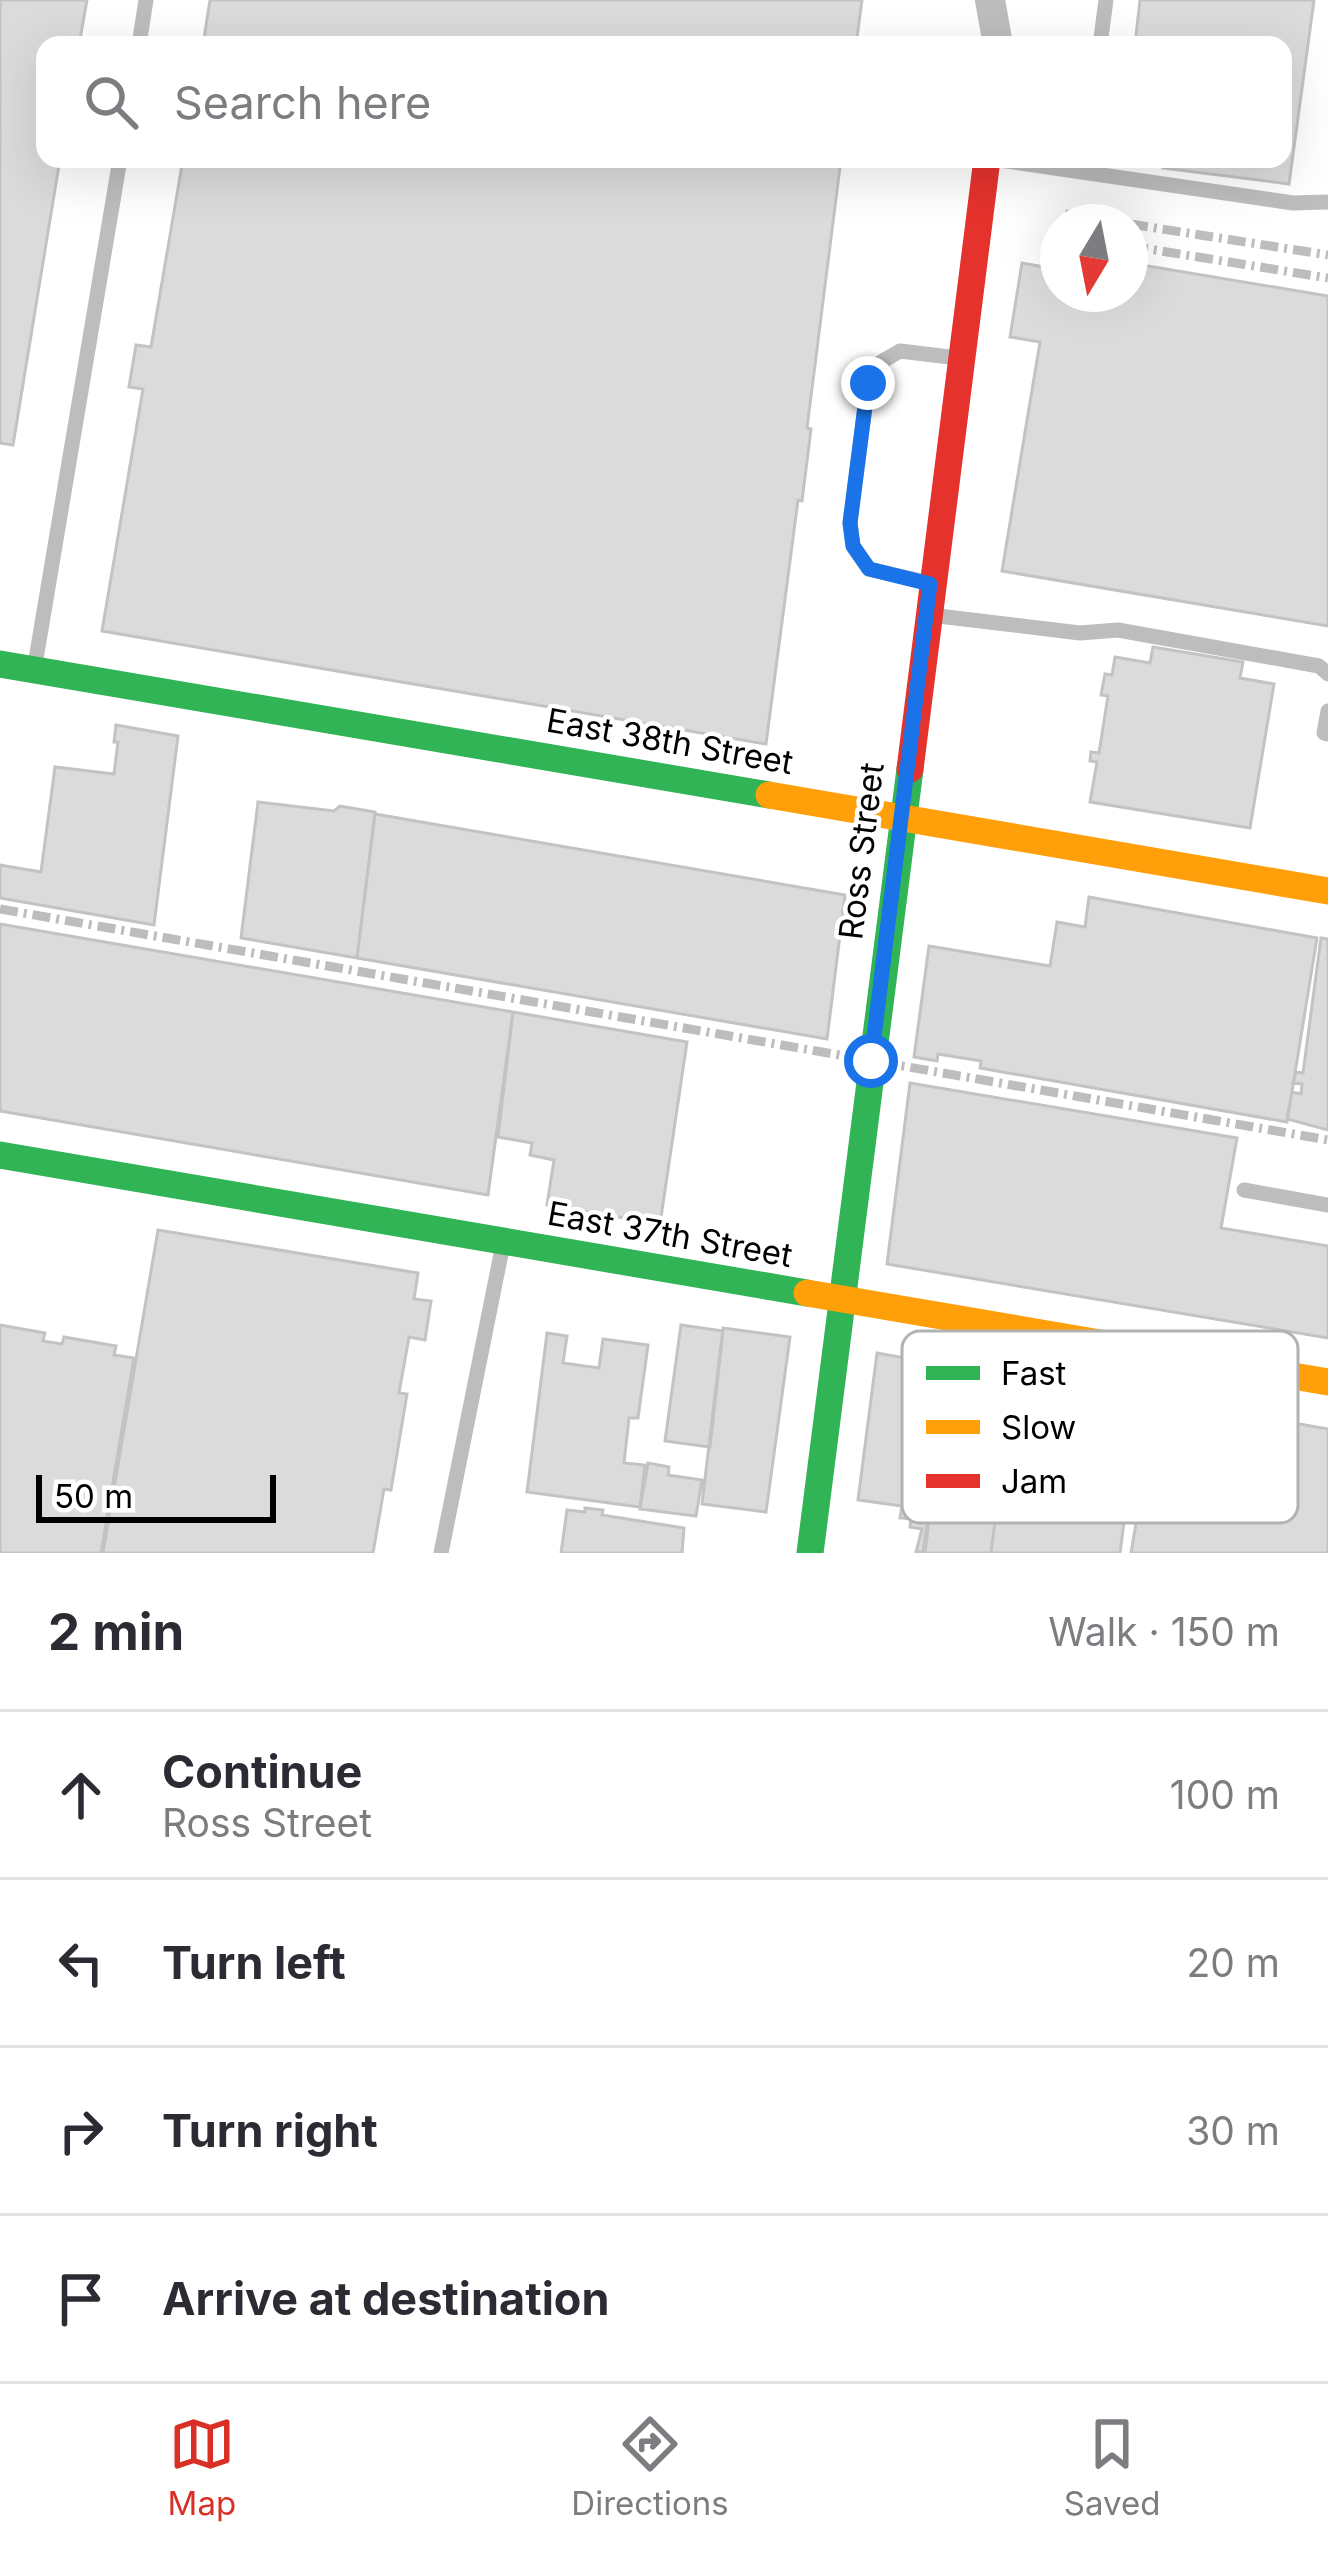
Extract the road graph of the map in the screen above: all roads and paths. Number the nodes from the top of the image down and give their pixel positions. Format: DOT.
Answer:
graph roads {
  1 [pos="146,0"];
  2 [pos="990,0"];
  3 [pos="1106,0"];
  4 [pos="140,36"];
  5 [pos="996,36"];
  6 [pos="1101,36"];
  7 [pos="118,168"];
  8 [pos="987,168"];
  9 [pos="1093,168"];
  10 [pos="1328,202"];
  11 [pos="961,359"];
  12 [pos="930,584"];
  13 [pos="927,614"];
  14 [pos="0,664"];
  15 [pos="34,670"];
  16 [pos="1328,674"];
  17 [pos="1328,711"];
  18 [pos="1328,734"];
  19 [pos="901,818"];
  20 [pos="1328,891"];
  21 [pos="0,1156"];
  22 [pos="1244,1190"];
  23 [pos="1328,1204"];
  24 [pos="503,1241"];
  25 [pos="841,1300"];
  26 [pos="1025,1331"];
  27 [pos="1298,1377"];
  28 [pos="1328,1382"];
  29 [pos="441,1553"];
  30 [pos="810,1553"];
  1 -- 4 [label="lane"];
  2 -- 5 [label="street"];
  3 -- 6 [label="lane"];
  7 -- 15 [label="lane"];
  8 -- 11 [label="street, Ross Street"];
  9 -- 10 [label="lane"];
  11 -- 12 [label="street, Ross Street"];
  11 -- 12 [label="lane"];
  12 -- 13 [label="street, Ross Street"];
  13 -- 16 [label="lane"];
  13 -- 19 [label="street, Ross Street"];
  14 -- 15 [label="street, East 38th Street"];
  15 -- 19 [label="street, East 38th Street"];
  17 -- 18 [label="lane"];
  19 -- 20 [label="street, East 38th Street"];
  19 -- 25 [label="street, Ross Street"];
  21 -- 24 [label="street, East 37th Street"];
  22 -- 23 [label="lane"];
  24 -- 25 [label="street, East 37th Street"];
  24 -- 29 [label="lane"];
  25 -- 26 [label="street, East 37th Street"];
  25 -- 30 [label="street, Ross Street"];
  27 -- 28 [label="street, East 37th Street"];
}
